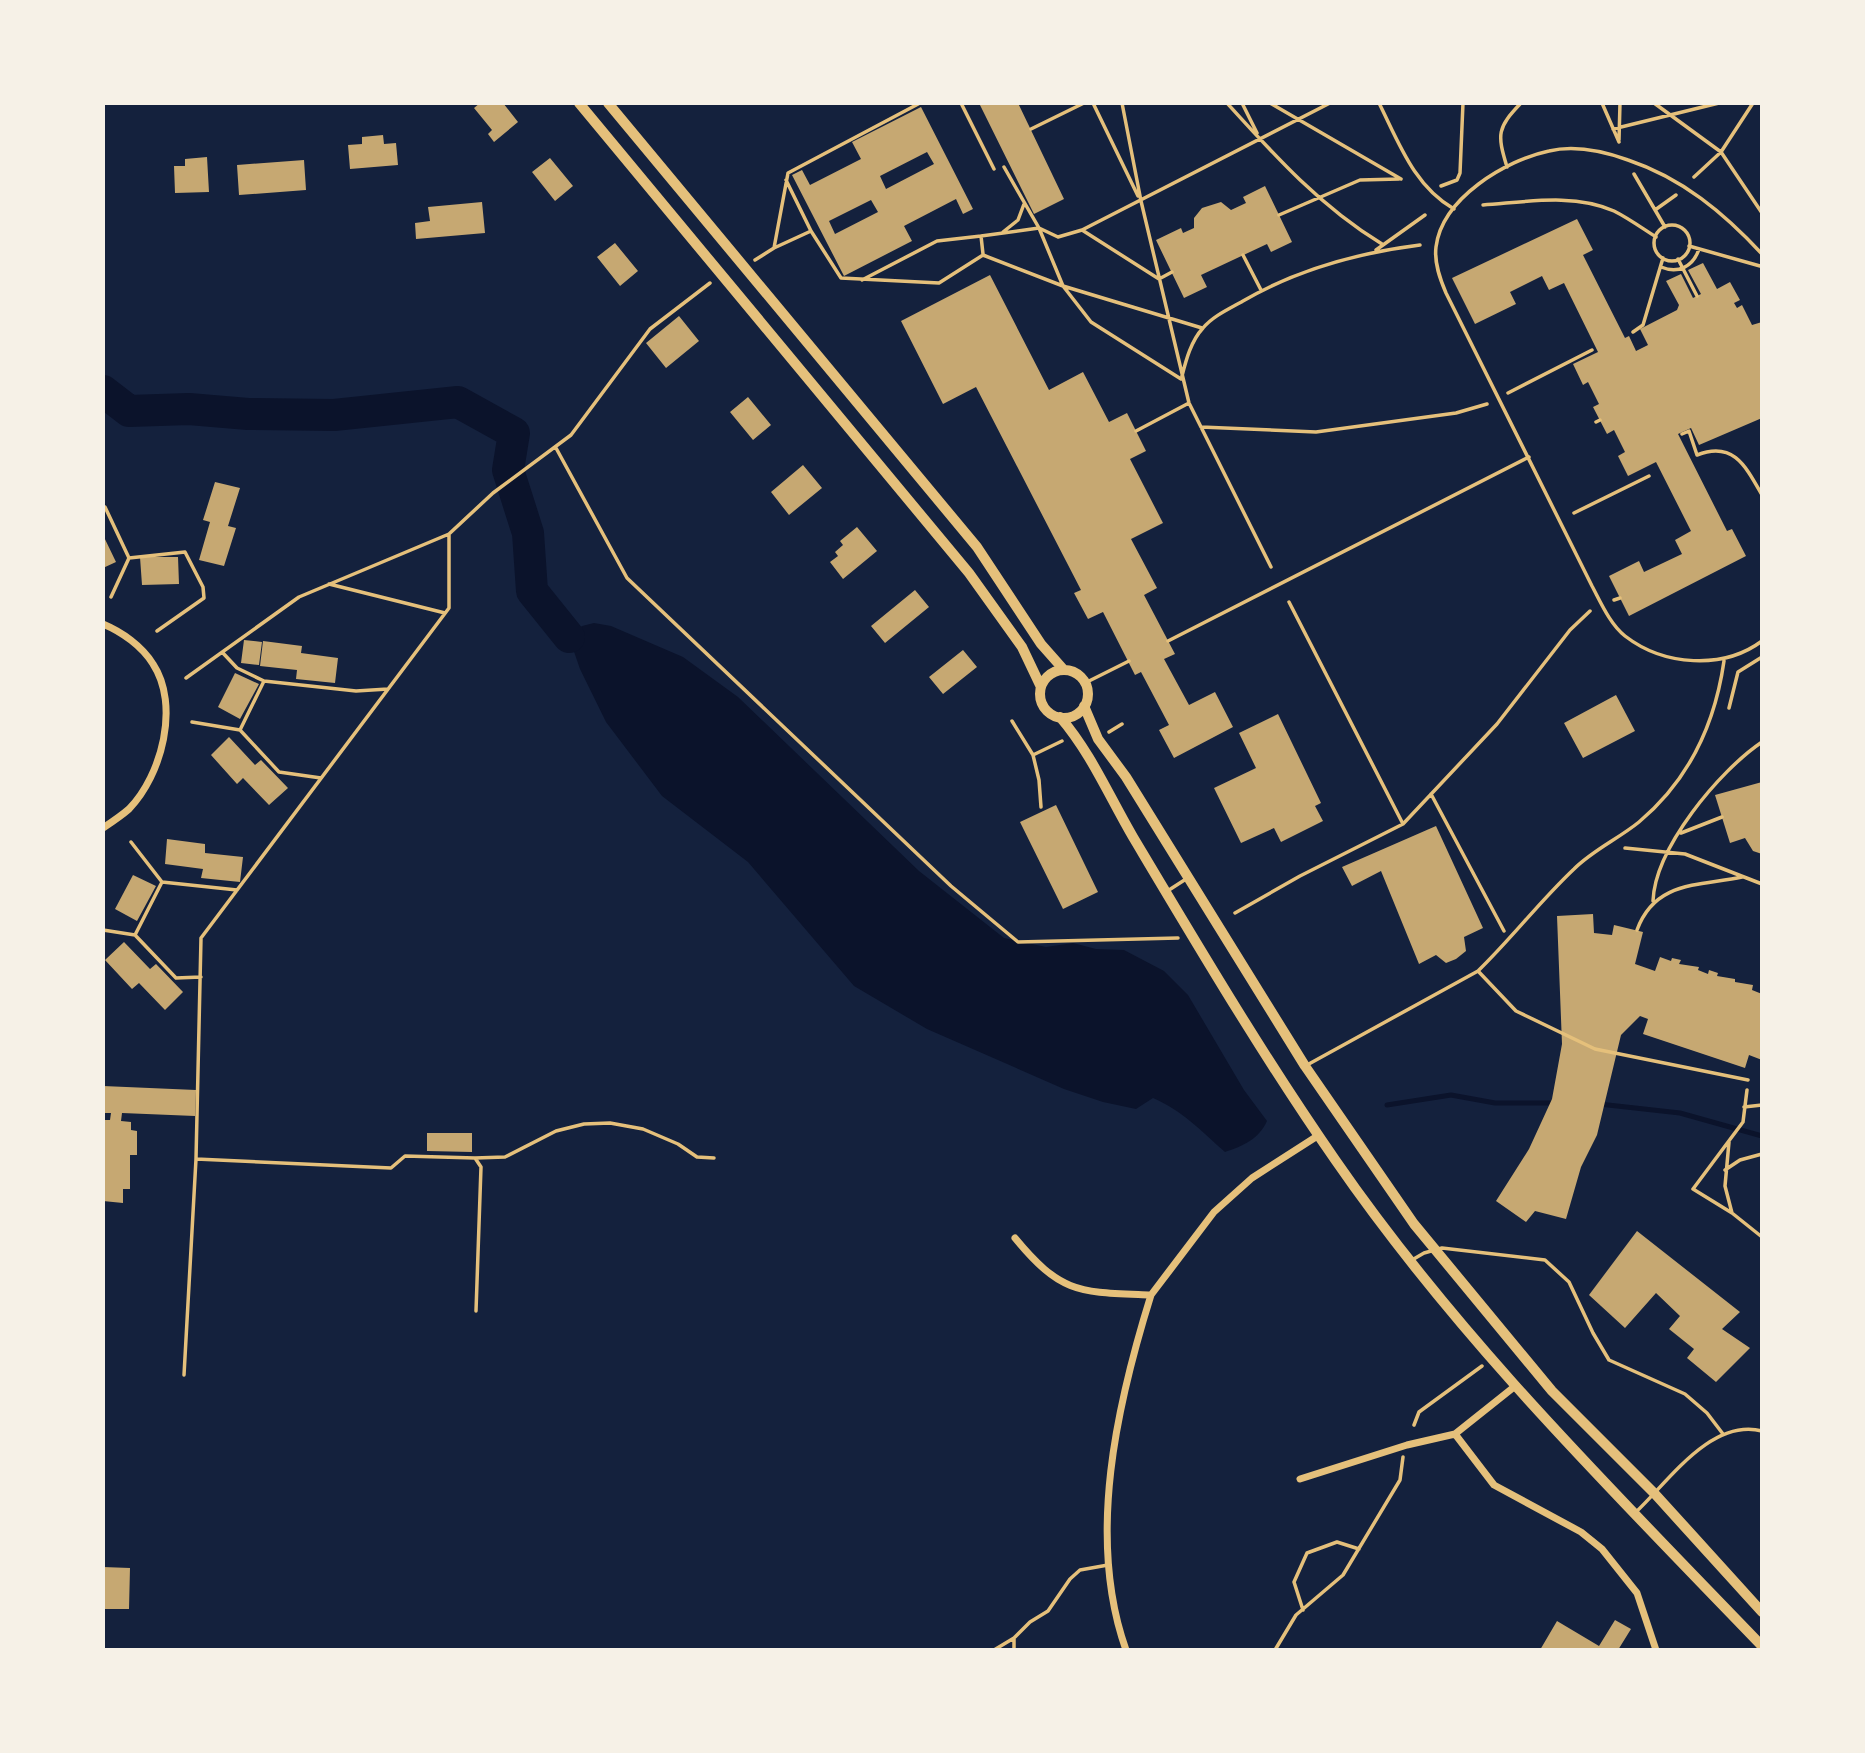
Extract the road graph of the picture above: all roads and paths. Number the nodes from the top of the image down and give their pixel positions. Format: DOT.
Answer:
graph roads {
  1 [pos="579,103"];
  2 [pos="608,103"];
  3 [pos="919,103"];
  4 [pos="961,103"];
  5 [pos="1084,103"];
  6 [pos="1093,103"];
  7 [pos="1122,103"];
  8 [pos="1227,103"];
  9 [pos="1242,103"];
  10 [pos="1270,103"];
  11 [pos="1330,103"];
  12 [pos="1379,103"];
  13 [pos="1463,103"];
  14 [pos="1521,103"];
  15 [pos="1602,103"];
  16 [pos="1620,103"];
  17 [pos="1654,103"];
  18 [pos="1719,103"];
  19 [pos="1753,103"];
  20 [pos="1322,105"];
  21 [pos="1671,116"];
  22 [pos="1298,119"];
  23 [pos="1619,128"];
  24 [pos="1031,129"];
  25 [pos="1613,129"];
  26 [pos="1260,139"];
  27 [pos="1720,152"];
  28 [pos="1002,164"];
  29 [pos="1507,167"];
  30 [pos="994,169"];
  31 [pos="1632,170"];
  32 [pos="1694,177"];
  33 [pos="786,180"];
  34 [pos="1441,186"];
  35 [pos="1677,194"];
  36 [pos="1317,198"];
  37 [pos="1141,201"];
  38 [pos="1024,204"];
  39 [pos="1483,205"];
  40 [pos="1454,209"];
  41 [pos="1655,210"];
  42 [pos="1762,213"];
  43 [pos="1279,215"];
  44 [pos="1426,215"];
  45 [pos="1664,227"];
  46 [pos="1039,228"];
  47 [pos="1082,230"];
  48 [pos="811,231"];
  49 [pos="1001,233"];
  50 [pos="981,236"];
  51 [pos="1656,237"];
  52 [pos="1382,244"];
  53 [pos="1420,245"];
  54 [pos="1689,246"];
  55 [pos="774,248"];
  56 [pos="1699,249"];
  57 [pos="1375,251"];
  58 [pos="1762,254"];
  59 [pos="983,255"];
  60 [pos="1243,255"];
  61 [pos="1664,258"];
  62 [pos="1678,259"];
  63 [pos="751,262"];
  64 [pos="1760,266"];
  65 [pos="1661,267"];
  66 [pos="1683,269"];
  67 [pos="1172,272"];
  68 [pos="1159,279"];
  69 [pos="860,281"];
  70 [pos="711,282"];
  71 [pos="1063,286"];
  72 [pos="1261,290"];
  73 [pos="1697,296"];
  74 [pos="1167,317"];
  75 [pos="1202,328"];
  76 [pos="1633,332"];
  77 [pos="1592,350"];
  78 [pos="1181,379"];
  79 [pos="1508,393"];
  80 [pos="1189,403"];
  81 [pos="1487,404"];
  82 [pos="1201,426"];
  83 [pos="1136,431"];
  84 [pos="1682,433"];
  85 [pos="556,448"];
  86 [pos="1530,457"];
  87 [pos="1649,475"];
  88 [pos="1760,487"];
  89 [pos="1762,495"];
  90 [pos="105,507"];
  91 [pos="1574,513"];
  92 [pos="449,534"];
  93 [pos="129,558"];
  94 [pos="1271,567"];
  95 [pos="327,584"];
  96 [pos="111,597"];
  97 [pos="1620,598"];
  98 [pos="1614,600"];
  99 [pos="1289,602"];
  100 [pos="1590,611"];
  101 [pos="445,613"];
  102 [pos="103,624"];
  103 [pos="157,631"];
  104 [pos="1168,641"];
  105 [pos="1762,641"];
  106 [pos="222,652"];
  107 [pos="1762,657"];
  108 [pos="1724,660"];
  109 [pos="1129,661"];
  110 [pos="1064,670"];
  111 [pos="186,678"];
  112 [pos="264,681"];
  113 [pos="1085,683"];
  114 [pos="1041,687"];
  115 [pos="388,689"];
  116 [pos="1084,706"];
  117 [pos="1729,708"];
  118 [pos="1060,717"];
  119 [pos="1012,721"];
  120 [pos="192,722"];
  121 [pos="1122,724"];
  122 [pos="240,730"];
  123 [pos="1106,734"];
  124 [pos="1062,741"];
  125 [pos="1762,742"];
  126 [pos="1033,755"];
  127 [pos="321,778"];
  128 [pos="1431,794"];
  129 [pos="1041,807"];
  130 [pos="1722,817"];
  131 [pos="1403,824"];
  132 [pos="103,828"];
  133 [pos="1679,833"];
  134 [pos="131,842"];
  135 [pos="1625,848"];
  136 [pos="1669,851"];
  137 [pos="1744,876"];
  138 [pos="1188,878"];
  139 [pos="162,882"];
  140 [pos="1762,884"];
  141 [pos="237,890"];
  142 [pos="1167,891"];
  143 [pos="1653,901"];
  144 [pos="1235,913"];
  145 [pos="103,930"];
  146 [pos="1637,930"];
  147 [pos="135,935"];
  148 [pos="1187,938"];
  149 [pos="1509,941"];
  150 [pos="1478,971"];
  151 [pos="201,977"];
  152 [pos="1305,1066"];
  153 [pos="1748,1080"];
  154 [pos="1762,1105"];
  155 [pos="1745,1107"];
  156 [pos="1319,1135"];
  157 [pos="1730,1141"];
  158 [pos="1762,1154"];
  159 [pos="475,1158"];
  160 [pos="714,1158"];
  161 [pos="196,1159"];
  162 [pos="1725,1170"];
  163 [pos="1732,1213"];
  164 [pos="1762,1237"];
  165 [pos="1015,1238"];
  166 [pos="1434,1249"];
  167 [pos="1410,1261"];
  168 [pos="1151,1295"];
  169 [pos="476,1311"];
  170 [pos="1484,1365"];
  171 [pos="184,1375"];
  172 [pos="1514,1387"];
  173 [pos="1414,1425"];
  174 [pos="1762,1431"];
  175 [pos="1455,1434"];
  176 [pos="1723,1434"];
  177 [pos="1404,1455"];
  178 [pos="1300,1479"];
  179 [pos="1655,1494"];
  180 [pos="1634,1513"];
  181 [pos="1359,1549"];
  182 [pos="1110,1565"];
  183 [pos="1303,1610"];
  184 [pos="1762,1612"];
  185 [pos="1014,1638"];
  186 [pos="1762,1646"];
  187 [pos="993,1650"];
  188 [pos="1014,1650"];
  189 [pos="1126,1650"];
  190 [pos="1275,1650"];
  191 [pos="1656,1650"];
  1 -- 114 [label="main road"];
  2 -- 110 [label="main road"];
  3 -- 33 [label="path"];
  4 -- 30 [label="lane"];
  5 -- 24 [label="path"];
  6 -- 37 [label="path"];
  7 -- 37 [label="path"];
  8 -- 26 [label="path"];
  9 -- 26 [label="path"];
  10 -- 22 [label="path"];
  11 -- 20 [label="path"];
  12 -- 40 [label="lane"];
  13 -- 34 [label="path"];
  14 -- 29 [label="lane"];
  15 -- 25 [label="path"];
  16 -- 23 [label="path"];
  17 -- 21 [label="path"];
  18 -- 21 [label="path"];
  19 -- 27 [label="path"];
  20 -- 22 [label="path"];
  21 -- 23 [label="path"];
  21 -- 27 [label="path"];
  22 -- 26 [label="path"];
  22 -- 36 [label="path"];
  23 -- 25 [label="path"];
  23 -- 25 [label="path"];
  26 -- 36 [label="path"];
  26 -- 37 [label="path"];
  27 -- 32 [label="path"];
  27 -- 42 [label="path"];
  28 -- 38 [label="path"];
  29 -- 40 [label="lane"];
  29 -- 58 [label="lane"];
  31 -- 41 [label="path"];
  33 -- 48 [label="path"];
  33 -- 55 [label="path"];
  35 -- 41 [label="path"];
  36 -- 43 [label="path"];
  36 -- 52 [label="path"];
  37 -- 47 [label="path"];
  37 -- 68 [label="path"];
  38 -- 46 [label="path"];
  38 -- 49 [label="path"];
  39 -- 51 [label="path"];
  40 -- 86 [label="lane"];
  41 -- 45 [label="path"];
  44 -- 52 [label="path"];
  45 -- 51 [label="path"];
  45 -- 54 [label="path"];
  46 -- 47 [label="path"];
  46 -- 49 [label="path"];
  46 -- 71 [label="path"];
  47 -- 68 [label="path"];
  48 -- 55 [label="path"];
  48 -- 69 [label="path"];
  49 -- 50 [label="path"];
  50 -- 59 [label="path"];
  50 -- 69 [label="path"];
  51 -- 61 [label="path"];
  52 -- 57 [label="path"];
  53 -- 57 [label="path"];
  54 -- 56 [label="path"];
  54 -- 62 [label="path"];
  55 -- 63 [label="path"];
  56 -- 64 [label="path"];
  56 -- 66 [label="path"];
  57 -- 72 [label="path"];
  59 -- 69 [label="path"];
  59 -- 71 [label="path"];
  60 -- 72 [label="path"];
  61 -- 62 [label="path"];
  61 -- 65 [label="path"];
  62 -- 66 [label="path"];
  65 -- 66 [label="path"];
  65 -- 76 [label="path"];
  66 -- 73 [label="path"];
  67 -- 68 [label="path"];
  68 -- 74 [label="path"];
  70 -- 85 [label="path"];
  71 -- 74 [label="path"];
  71 -- 78 [label="path"];
  72 -- 75 [label="path"];
  74 -- 75 [label="path"];
  74 -- 78 [label="path"];
  75 -- 78 [label="path"];
  77 -- 79 [label="path"];
  78 -- 80 [label="path"];
  80 -- 82 [label="path"];
  80 -- 83 [label="path"];
  81 -- 82 [label="path"];
  82 -- 94 [label="path"];
  84 -- 88 [label="path"];
  85 -- 92 [label="path"];
  85 -- 148 [label="path"];
  86 -- 104 [label="lane"];
  86 -- 108 [label="lane"];
  87 -- 91 [label="path"];
  88 -- 89 [label="path"];
  90 -- 93 [label="path"];
  92 -- 95 [label="path"];
  92 -- 101 [label="path"];
  93 -- 96 [label="path"];
  93 -- 103 [label="path"];
  95 -- 101 [label="path"];
  95 -- 106 [label="path"];
  97 -- 98 [label="path"];
  99 -- 131 [label="path"];
  100 -- 128 [label="path"];
  101 -- 115 [label="path"];
  102 -- 132 [label="street"];
  105 -- 108 [label="lane"];
  106 -- 111 [label="path"];
  106 -- 112 [label="path"];
  107 -- 117 [label="path"];
  108 -- 149 [label="lane"];
  109 -- 113 [label="lane"];
  110 -- 113 [label="main road"];
  110 -- 114 [label="main road"];
  112 -- 115 [label="path"];
  112 -- 122 [label="path"];
  113 -- 116 [label="main road"];
  114 -- 118 [label="main road"];
  115 -- 127 [label="path"];
  116 -- 118 [label="main road"];
  116 -- 138 [label="main road"];
  118 -- 142 [label="main road"];
  119 -- 126 [label="path"];
  120 -- 122 [label="path"];
  121 -- 123 [label="path"];
  122 -- 127 [label="path"];
  124 -- 126 [label="path"];
  125 -- 133 [label="path"];
  126 -- 129 [label="path"];
  127 -- 141 [label="path"];
  128 -- 131 [label="path"];
  128 -- 149 [label="path"];
  130 -- 133 [label="path"];
  131 -- 144 [label="path"];
  133 -- 136 [label="path"];
  134 -- 139 [label="path"];
  135 -- 136 [label="path"];
  136 -- 137 [label="path"];
  136 -- 143 [label="path"];
  137 -- 140 [label="path"];
  137 -- 143 [label="path"];
  138 -- 142 [label="lane"];
  138 -- 152 [label="main road"];
  139 -- 141 [label="path"];
  139 -- 147 [label="path"];
  141 -- 151 [label="path"];
  142 -- 156 [label="main road"];
  143 -- 146 [label="path"];
  145 -- 147 [label="path"];
  147 -- 151 [label="path"];
  149 -- 150 [label="lane"];
  150 -- 152 [label="lane"];
  150 -- 153 [label="lane"];
  151 -- 161 [label="path"];
  152 -- 166 [label="main road"];
  153 -- 155 [label="path"];
  154 -- 155 [label="path"];
  155 -- 157 [label="path"];
  156 -- 167 [label="main road"];
  156 -- 168 [label="street"];
  157 -- 162 [label="path"];
  157 -- 163 [label="path"];
  158 -- 162 [label="path"];
  159 -- 160 [label="path"];
  159 -- 161 [label="path"];
  159 -- 169 [label="path"];
  161 -- 171 [label="path"];
  162 -- 163 [label="path"];
  163 -- 164 [label="path"];
  165 -- 168 [label="street"];
  166 -- 167 [label="lane"];
  166 -- 176 [label="lane"];
  166 -- 179 [label="main road"];
  167 -- 172 [label="main road"];
  168 -- 182 [label="street"];
  170 -- 173 [label="path"];
  172 -- 175 [label="street"];
  172 -- 180 [label="main road"];
  174 -- 176 [label="lane"];
  175 -- 178 [label="street"];
  175 -- 191 [label="street"];
  176 -- 179 [label="lane"];
  177 -- 181 [label="path"];
  179 -- 180 [label="lane"];
  179 -- 184 [label="main road"];
  180 -- 186 [label="main road"];
  181 -- 183 [label="path"];
  181 -- 183 [label="path"];
  182 -- 185 [label="lane"];
  182 -- 189 [label="street"];
  183 -- 190 [label="path"];
  185 -- 187 [label="lane"];
  185 -- 188 [label="lane"];
}
